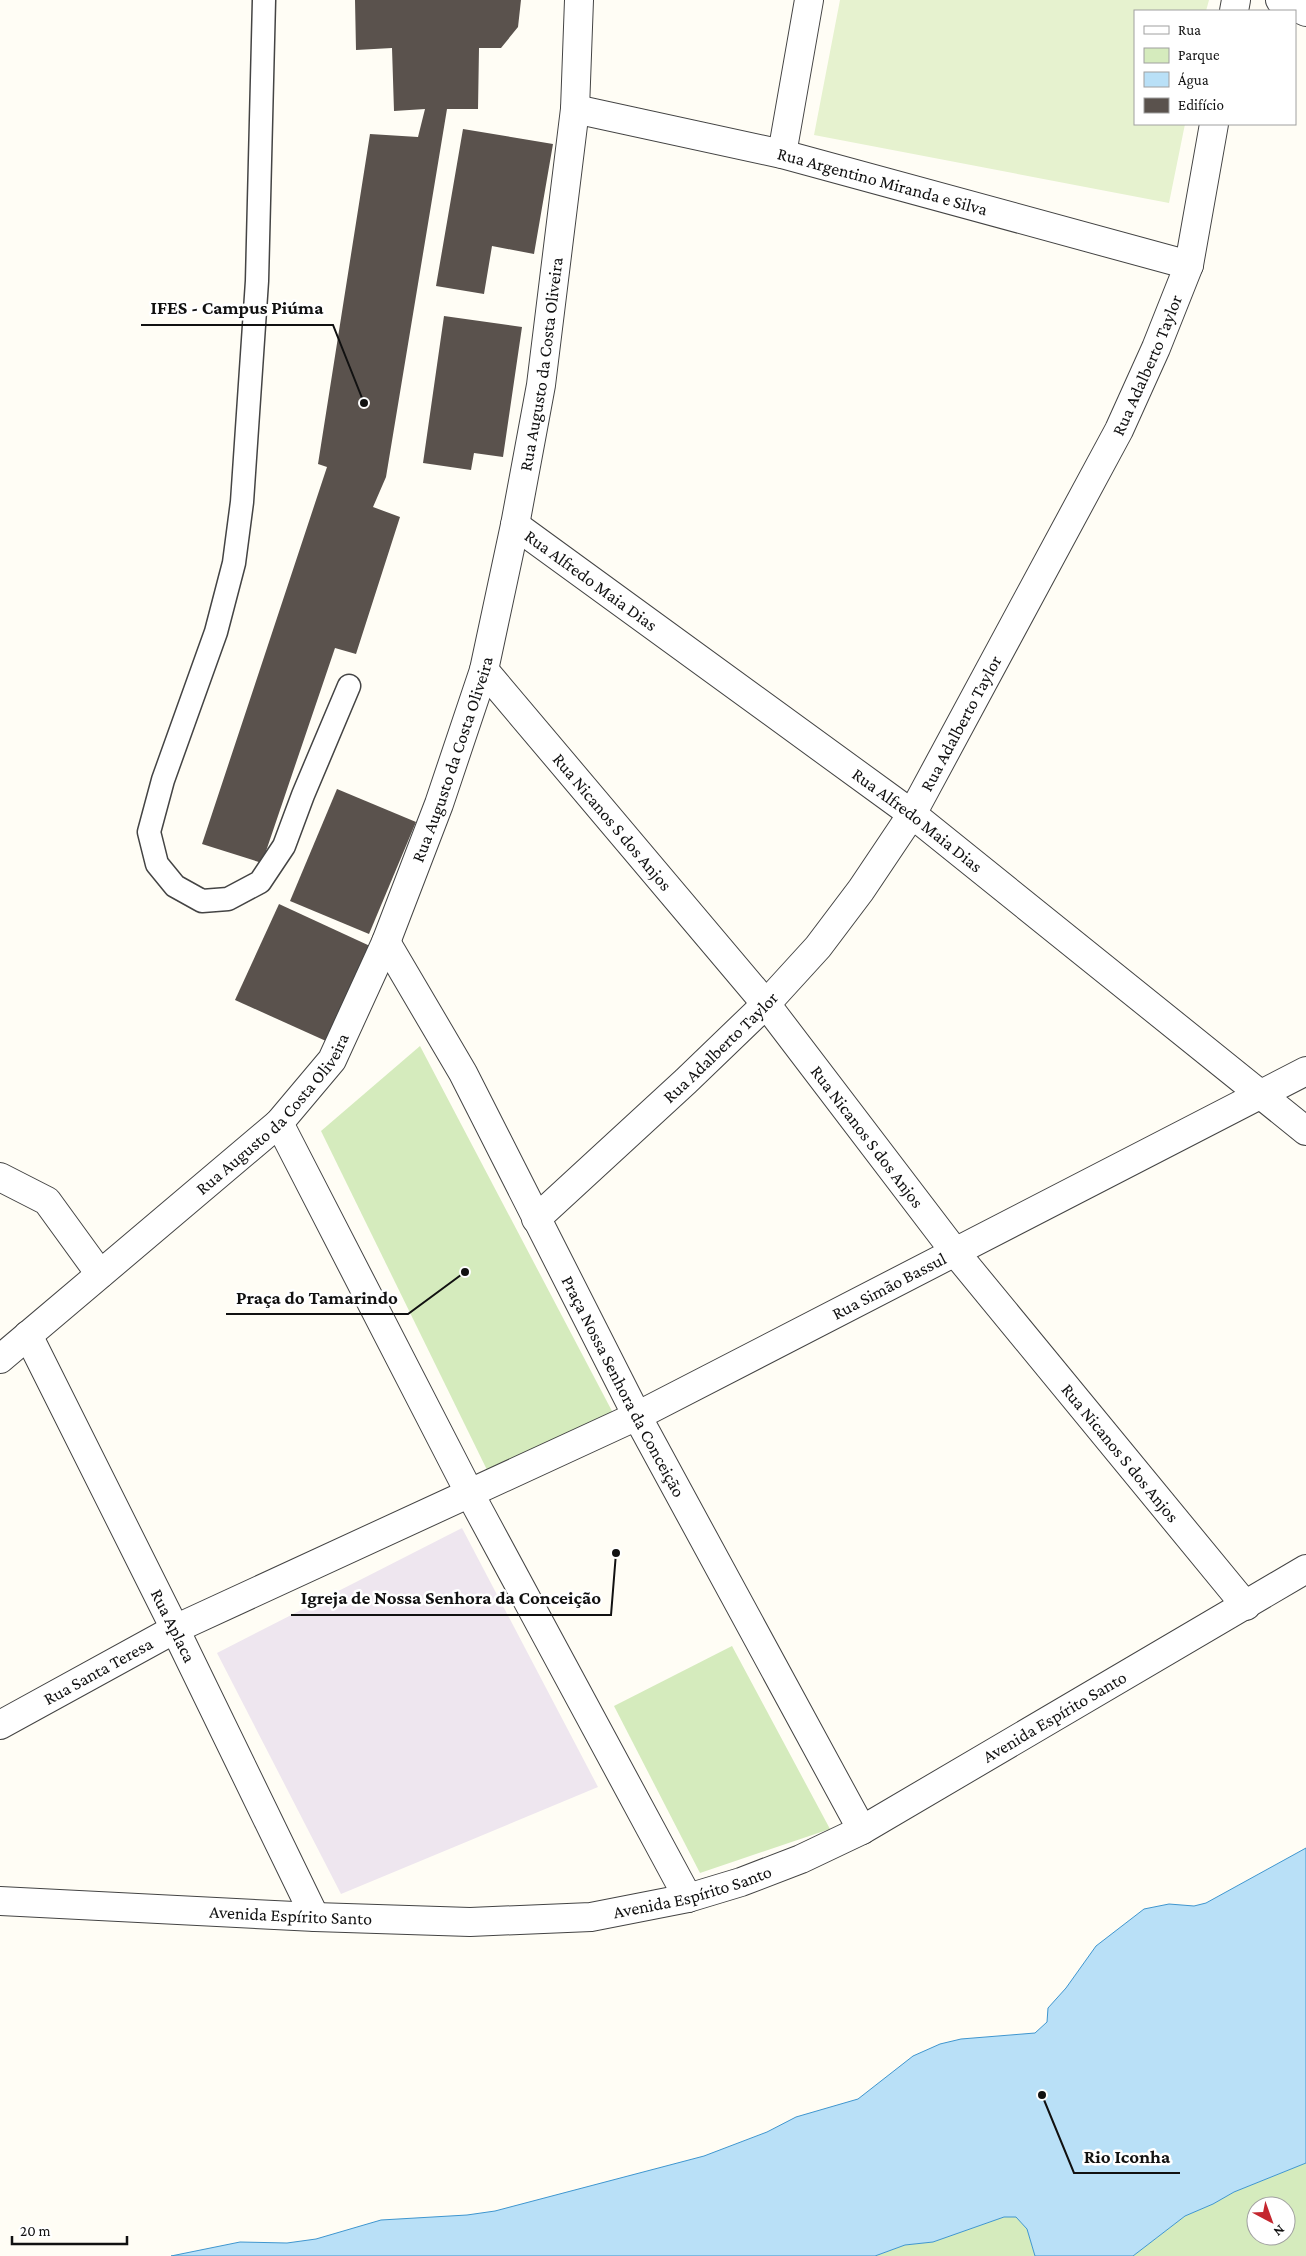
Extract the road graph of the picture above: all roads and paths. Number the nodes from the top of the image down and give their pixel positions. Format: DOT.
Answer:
graph roads {
  1 [pos="264,0"];
  2 [pos="579,0"];
  3 [pos="809,0"];
  4 [pos="1280,0"];
  5 [pos="1306,12"];
  6 [pos="575,110"];
  7 [pos="1214,125"];
  8 [pos="782,154"];
  9 [pos="1189,265"];
  10 [pos="515,525"];
  11 [pos="484,670"];
  12 [pos="348,686"];
  13 [pos="912,814"];
  14 [pos="386,942"];
  15 [pos="766,1004"];
  16 [pos="1306,1071"];
  17 [pos="1261,1094"];
  18 [pos="279,1123"];
  19 [pos="1306,1131"];
  20 [pos="0,1177"];
  21 [pos="536,1219"];
  22 [pos="955,1252"];
  23 [pos="100,1274"];
  24 [pos="28,1335"];
  25 [pos="0,1359"];
  26 [pos="637,1416"];
  27 [pos="470,1494"];
  28 [pos="1306,1569"];
  29 [pos="1246,1606"];
  30 [pos="176,1629"];
  31 [pos="0,1724"];
  32 [pos="862,1830"];
  33 [pos="688,1898"];
  34 [pos="0,1901"];
  35 [pos="316,1917"];
  1 -- 12 [label="lane"];
  2 -- 6 [label="street, Rua Augusto da Costa Oliveira"];
  3 -- 8 [label="street"];
  4 -- 5 [label="street"];
  6 -- 8 [label="street, Rua Argentino Miranda e Silva"];
  6 -- 10 [label="street, Rua Augusto da Costa Oliveira"];
  7 -- 9 [label="street, Rua Adalberto Taylor"];
  8 -- 9 [label="street, Rua Argentino Miranda e Silva"];
  9 -- 13 [label="street, Rua Adalberto Taylor"];
  10 -- 11 [label="street, Rua Augusto da Costa Oliveira"];
  10 -- 13 [label="street, Rua Alfredo Maia Dias"];
  11 -- 14 [label="street, Rua Augusto da Costa Oliveira"];
  11 -- 15 [label="street, Rua Nicanos S dos Anjos"];
  13 -- 15 [label="street, Rua Adalberto Taylor"];
  13 -- 17 [label="street, Rua Alfredo Maia Dias"];
  14 -- 18 [label="street, Rua Augusto da Costa Oliveira"];
  14 -- 21 [label="street, Praça Nossa Senhora da Conceição"];
  15 -- 21 [label="street, Rua Adalberto Taylor"];
  15 -- 22 [label="street, Rua Nicanos S dos Anjos"];
  16 -- 17 [label="street, Rua Simão Bassul"];
  17 -- 19 [label="street, Rua Alfredo Maia Dias"];
  17 -- 22 [label="street, Rua Simão Bassul"];
  18 -- 23 [label="street, Rua Augusto da Costa Oliveira"];
  18 -- 27 [label="street"];
  20 -- 23 [label="street"];
  21 -- 26 [label="street, Praça Nossa Senhora da Conceição"];
  22 -- 26 [label="street, Rua Simão Bassul"];
  22 -- 29 [label="street, Rua Nicanos S dos Anjos"];
  23 -- 24 [label="street, Rua Augusto da Costa Oliveira"];
  24 -- 25 [label="street, Rua Augusto da Costa Oliveira"];
  24 -- 30 [label="street, Rua Aplaca"];
  26 -- 27 [label="street, Rua Simão Bassul"];
  26 -- 32 [label="street, Praça Nossa Senhora da Conceição"];
  27 -- 30 [label="street, Rua Santa Teresa"];
  27 -- 33 [label="street"];
  28 -- 29 [label="street, Avenida Espírito Santo"];
  29 -- 32 [label="street, Avenida Espírito Santo"];
  30 -- 31 [label="street, Rua Santa Teresa"];
  30 -- 35 [label="street, Rua Aplaca"];
  32 -- 33 [label="street, Avenida Espírito Santo"];
  33 -- 35 [label="street, Avenida Espírito Santo"];
  34 -- 35 [label="street, Avenida Espírito Santo"];
}
